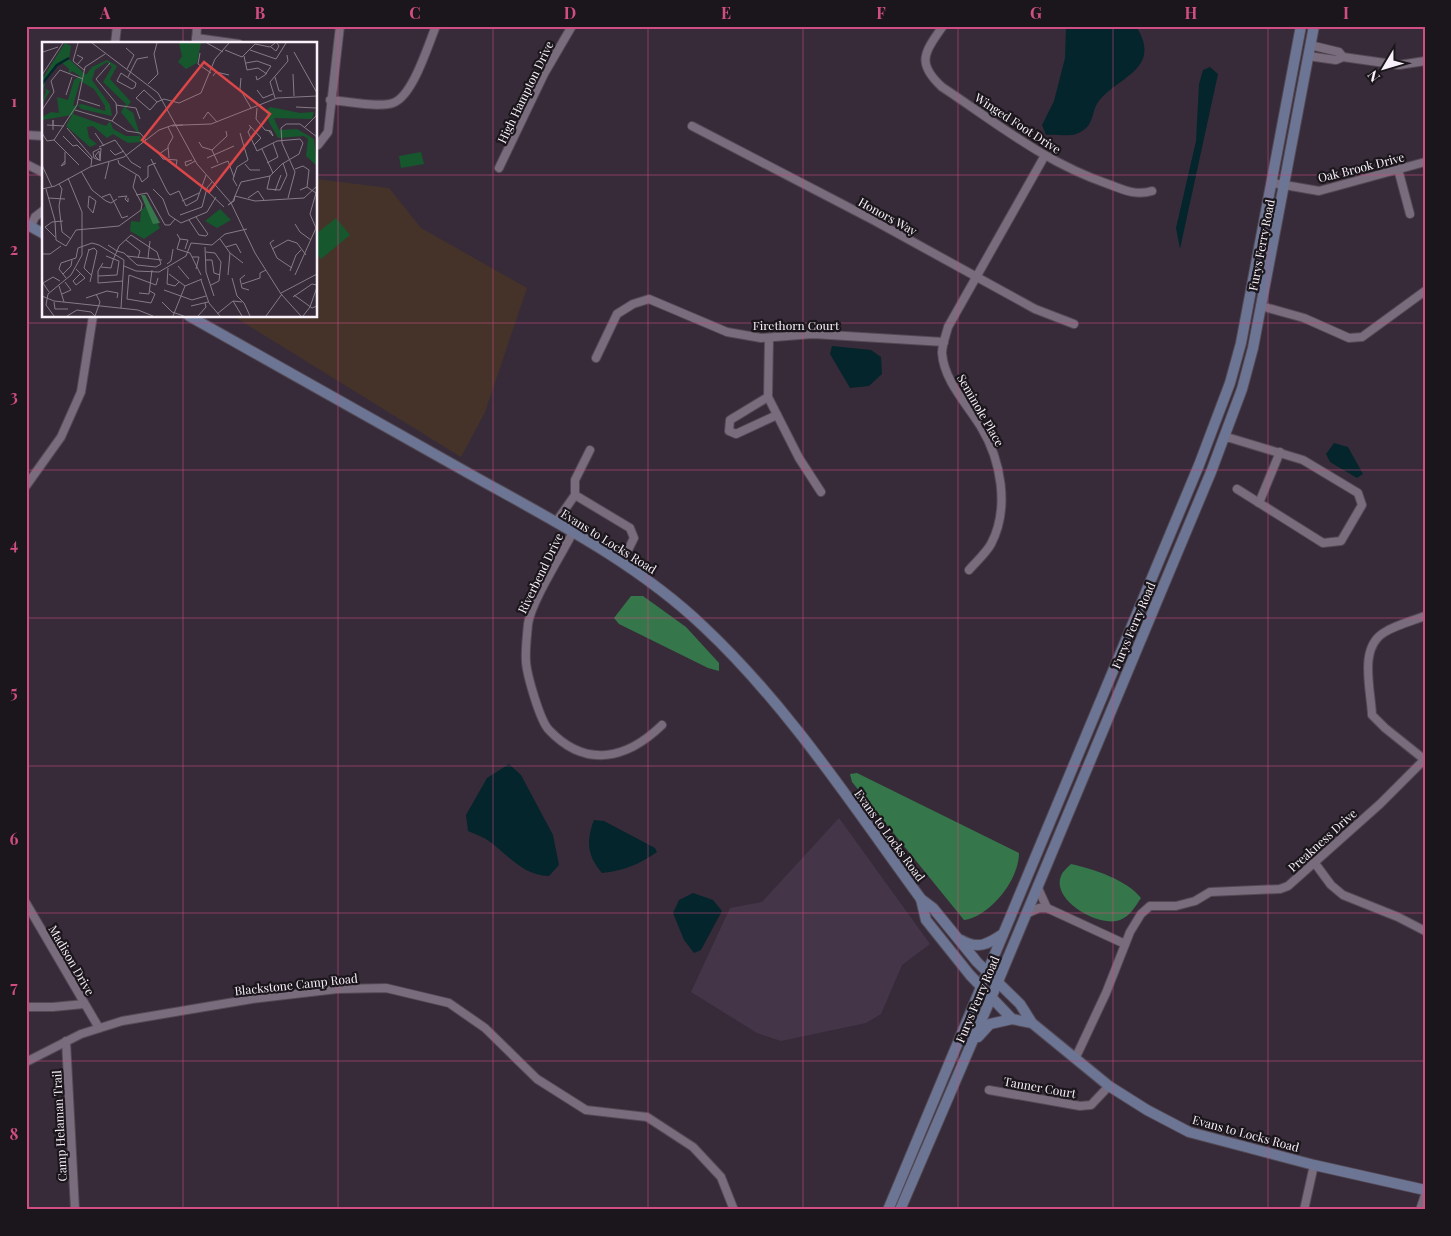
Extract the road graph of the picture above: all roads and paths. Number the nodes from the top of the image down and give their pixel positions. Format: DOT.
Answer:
graph roads {
  1 [pos="117,26"];
  2 [pos="197,26"];
  3 [pos="340,26"];
  4 [pos="436,26"];
  5 [pos="572,26"];
  6 [pos="943,26"];
  7 [pos="1301,26"];
  8 [pos="1314,26"];
  9 [pos="196,41"];
  10 [pos="115,42"];
  11 [pos="216,42"];
  12 [pos="1310,45"];
  13 [pos="1308,56"];
  14 [pos="1343,58"];
  15 [pos="1425,61"];
  16 [pos="330,100"];
  17 [pos="692,126"];
  18 [pos="26,135"];
  19 [pos="42,136"];
  20 [pos="318,145"];
  21 [pos="1044,157"];
  22 [pos="1425,162"];
  23 [pos="26,164"];
  24 [pos="499,168"];
  25 [pos="1398,169"];
  26 [pos="42,172"];
  27 [pos="1273,183"];
  28 [pos="1285,185"];
  29 [pos="1152,191"];
  30 [pos="42,212"];
  31 [pos="1410,214"];
  32 [pos="28,225"];
  33 [pos="42,233"];
  34 [pos="975,277"];
  35 [pos="1425,291"];
  36 [pos="1261,306"];
  37 [pos="93,318"];
  38 [pos="193,318"];
  39 [pos="1074,324"];
  40 [pos="769,338"];
  41 [pos="944,342"];
  42 [pos="596,358"];
  43 [pos="768,398"];
  44 [pos="777,415"];
  45 [pos="1224,438"];
  46 [pos="590,450"];
  47 [pos="1280,452"];
  48 [pos="26,486"];
  49 [pos="1237,489"];
  50 [pos="821,492"];
  51 [pos="575,495"];
  52 [pos="1259,503"];
  53 [pos="556,522"];
  54 [pos="573,532"];
  55 [pos="622,562"];
  56 [pos="969,570"];
  57 [pos="1425,616"];
  58 [pos="662,726"];
  59 [pos="1424,760"];
  60 [pos="1314,862"];
  61 [pos="1037,886"];
  62 [pos="921,899"];
  63 [pos="26,903"];
  64 [pos="1047,908"];
  65 [pos="1026,914"];
  66 [pos="1425,931"];
  67 [pos="1003,934"];
  68 [pos="956,937"];
  69 [pos="1125,944"];
  70 [pos="987,972"];
  71 [pos="998,983"];
  72 [pos="981,986"];
  73 [pos="992,997"];
  74 [pos="84,1004"];
  75 [pos="26,1007"];
  76 [pos="1012,1018"];
  77 [pos="1032,1023"];
  78 [pos="99,1028"];
  79 [pos="66,1041"];
  80 [pos="971,1046"];
  81 [pos="1075,1059"];
  82 [pos="26,1062"];
  83 [pos="1109,1086"];
  84 [pos="989,1090"];
  85 [pos="1314,1164"];
  86 [pos="1425,1190"];
  87 [pos="1425,1195"];
  88 [pos="75,1210"];
  89 [pos="734,1210"];
  90 [pos="888,1210"];
  91 [pos="900,1210"];
  92 [pos="1304,1210"];
  93 [pos="1420,1210"];
  1 -- 10 [label="street"];
  2 -- 9 [label="street"];
  3 -- 16 [label="street"];
  4 -- 16 [label="street"];
  5 -- 24 [label="street, High Hampton Drive"];
  6 -- 21 [label="street, Winged Foot Drive"];
  7 -- 27 [label="main road, Furys Ferry Road"];
  8 -- 12 [label="main road, Furys Ferry Road"];
  9 -- 11 [label="street"];
  12 -- 13 [label="main road, Furys Ferry Road"];
  12 -- 14 [label="street"];
  13 -- 14 [label="street"];
  13 -- 28 [label="main road, Furys Ferry Road"];
  14 -- 15 [label="street"];
  16 -- 20 [label="street"];
  17 -- 34 [label="street, Honors Way"];
  18 -- 19 [label="street"];
  21 -- 29 [label="street, Winged Foot Drive"];
  21 -- 34 [label="street, Seminole Place"];
  22 -- 25 [label="street, Oak Brook Drive"];
  23 -- 26 [label="street"];
  25 -- 28 [label="street, Oak Brook Drive"];
  25 -- 31 [label="street"];
  27 -- 28 [label="street, Oak Brook Drive"];
  27 -- 67 [label="main road, Furys Ferry Road"];
  28 -- 36 [label="main road, Furys Ferry Road"];
  30 -- 32 [label="street"];
  32 -- 33 [label="main road"];
  34 -- 39 [label="street, Honors Way"];
  34 -- 41 [label="street, Seminole Place"];
  35 -- 36 [label="street"];
  36 -- 45 [label="main road, Furys Ferry Road"];
  37 -- 48 [label="street"];
  38 -- 53 [label="main road, Evans to Locks Road"];
  40 -- 41 [label="street, Firethorn Court"];
  40 -- 42 [label="street, Firethorn Court"];
  40 -- 43 [label="street"];
  41 -- 56 [label="street, Seminole Place"];
  43 -- 44 [label="street"];
  43 -- 44 [label="street"];
  44 -- 50 [label="street"];
  45 -- 47 [label="street"];
  45 -- 61 [label="main road, Furys Ferry Road"];
  46 -- 51 [label="street"];
  47 -- 52 [label="street"];
  47 -- 52 [label="street"];
  49 -- 52 [label="street"];
  51 -- 53 [label="street"];
  51 -- 55 [label="street"];
  53 -- 54 [label="main road, Evans to Locks Road"];
  54 -- 55 [label="main road, Evans to Locks Road"];
  54 -- 58 [label="street, Riverbend Drive"];
  55 -- 62 [label="main road, Evans to Locks Road"];
  57 -- 59 [label="street"];
  59 -- 60 [label="street, Preakness Drive"];
  60 -- 66 [label="street"];
  60 -- 69 [label="street, Preakness Drive"];
  61 -- 64 [label="street"];
  61 -- 65 [label="main road, Furys Ferry Road"];
  62 -- 68 [label="main road, Evans to Locks Road"];
  62 -- 72 [label="main road, Evans to Locks Road"];
  63 -- 74 [label="street, Madison Drive"];
  64 -- 65 [label="street"];
  64 -- 69 [label="street"];
  65 -- 71 [label="main road, Furys Ferry Road"];
  67 -- 68 [label="main road"];
  67 -- 70 [label="main road, Furys Ferry Road"];
  68 -- 70 [label="main road, Evans to Locks Road"];
  69 -- 81 [label="street, Preakness Drive"];
  70 -- 71 [label="main road, Evans to Locks Road"];
  70 -- 72 [label="main road, Furys Ferry Road"];
  71 -- 73 [label="main road, Furys Ferry Road"];
  71 -- 77 [label="main road, Evans to Locks Road"];
  72 -- 73 [label="main road, Evans to Locks Road"];
  72 -- 90 [label="main road, Furys Ferry Road"];
  73 -- 76 [label="main road, Evans to Locks Road"];
  73 -- 80 [label="main road, Furys Ferry Road"];
  74 -- 75 [label="street"];
  74 -- 78 [label="street, Madison Drive"];
  76 -- 77 [label="main road, Evans to Locks Road"];
  76 -- 80 [label="main road"];
  77 -- 81 [label="main road, Evans to Locks Road"];
  78 -- 79 [label="street, Blackstone Camp Road"];
  78 -- 89 [label="street, Blackstone Camp Road"];
  79 -- 82 [label="street, Blackstone Camp Road"];
  79 -- 88 [label="street, Camp Helaman Trail"];
  80 -- 91 [label="main road, Furys Ferry Road"];
  81 -- 83 [label="main road, Evans to Locks Road"];
  83 -- 84 [label="street, Tanner Court"];
  83 -- 85 [label="main road, Evans to Locks Road"];
  85 -- 86 [label="main road, Evans to Locks Road"];
  85 -- 92 [label="street"];
  87 -- 93 [label="street"];
}
